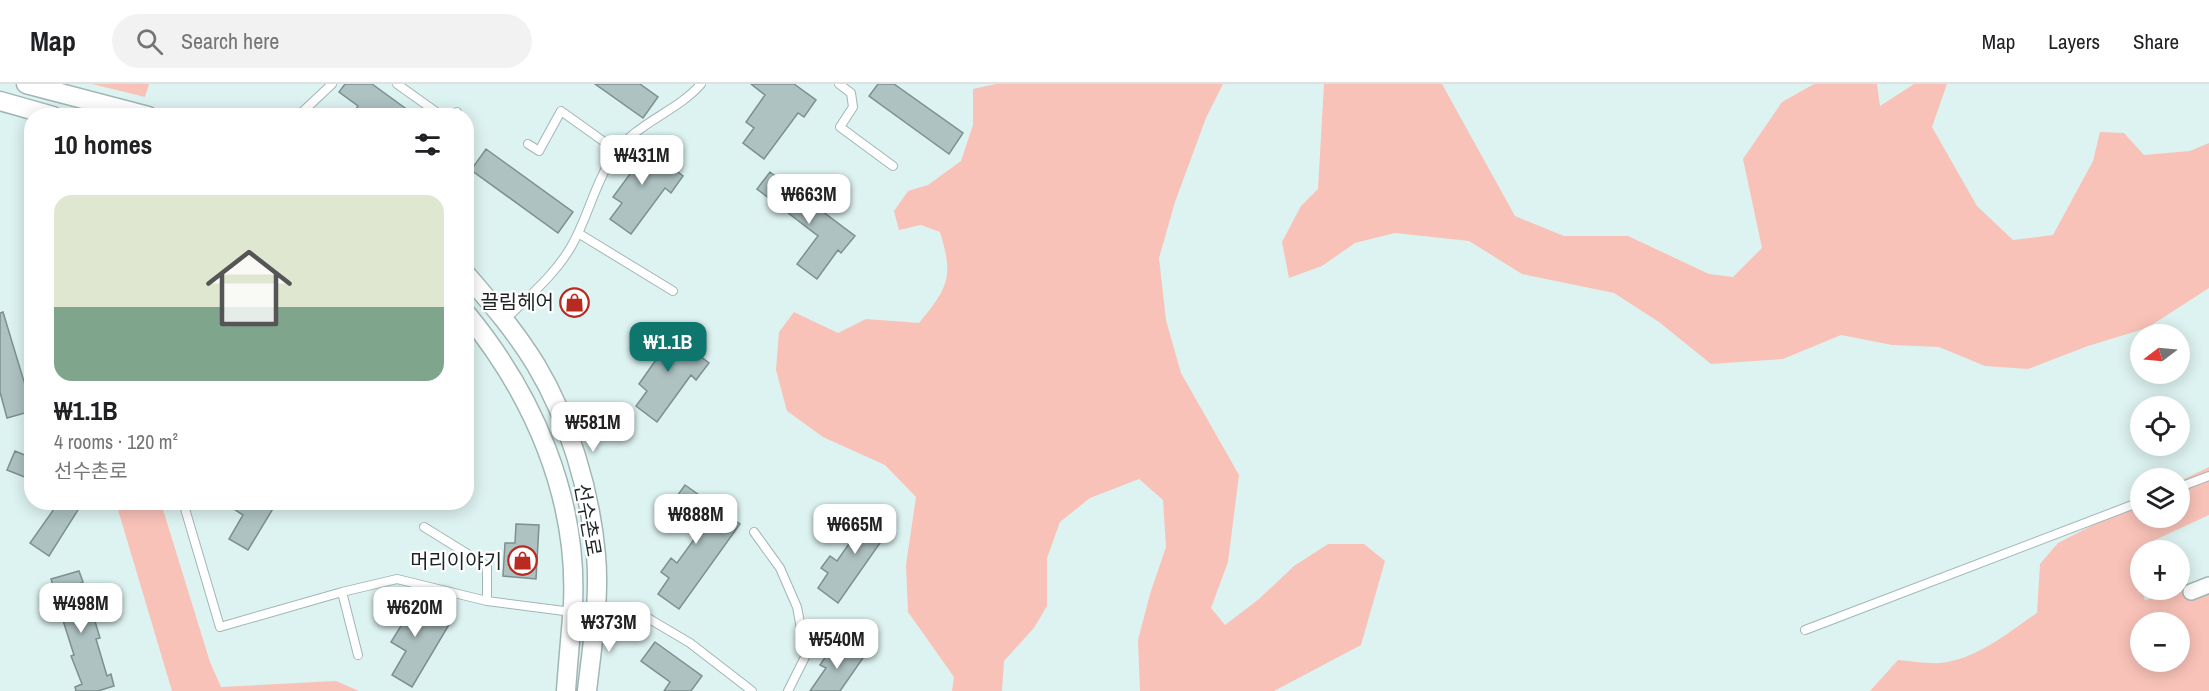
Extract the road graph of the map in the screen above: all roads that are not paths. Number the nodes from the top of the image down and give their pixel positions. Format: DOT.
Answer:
graph roads {
  1 [pos="26,84"];
  2 [pos="332,84"];
  3 [pos="397,84"];
  4 [pos="701,84"];
  5 [pos="839,84"];
  6 [pos="0,101"];
  7 [pos="25,108"];
  8 [pos="118,108"];
  9 [pos="306,108"];
  10 [pos="431,108"];
  11 [pos="528,144"];
  12 [pos="617,151"];
  13 [pos="893,166"];
  14 [pos="578,232"];
  15 [pos="474,283"];
  16 [pos="673,291"];
  17 [pos="505,320"];
  18 [pos="474,322"];
  19 [pos="485,335"];
  20 [pos="2209,476"];
  21 [pos="2190,483"];
  22 [pos="2130,506"];
  23 [pos="185,510"];
  24 [pos="424,527"];
  25 [pos="754,532"];
  26 [pos="2209,585"];
  27 [pos="342,592"];
  28 [pos="2191,592"];
  29 [pos="488,601"];
  30 [pos="572,612"];
  31 [pos="596,612"];
  32 [pos="1805,630"];
  33 [pos="358,655"];
  34 [pos="566,691"];
  35 [pos="587,691"];
  36 [pos="752,691"];
  37 [pos="789,691"];
  1 -- 8 [label="street"];
  2 -- 9 [label="lane"];
  3 -- 10 [label="lane"];
  4 -- 12 [label="lane"];
  5 -- 13 [label="lane"];
  6 -- 7 [label="street"];
  11 -- 12 [label="lane"];
  12 -- 14 [label="lane"];
  14 -- 16 [label="lane"];
  14 -- 17 [label="lane"];
  15 -- 17 [label="street, 선수촌로"];
  17 -- 19 [label="street"];
  17 -- 31 [label="street, 선수촌로"];
  18 -- 19 [label="street, 선수촌로"];
  19 -- 30 [label="street, 선수촌로"];
  20 -- 21 [label="lane"];
  22 -- 32 [label="lane"];
  23 -- 27 [label="lane"];
  24 -- 29 [label="lane"];
  25 -- 37 [label="lane"];
  26 -- 28 [label="street"];
  27 -- 29 [label="lane"];
  27 -- 33 [label="lane"];
  29 -- 30 [label="lane"];
  30 -- 31 [label="street"];
  30 -- 34 [label="street, 선수촌로"];
  31 -- 35 [label="street, 선수촌로"];
  31 -- 36 [label="lane"];
}
